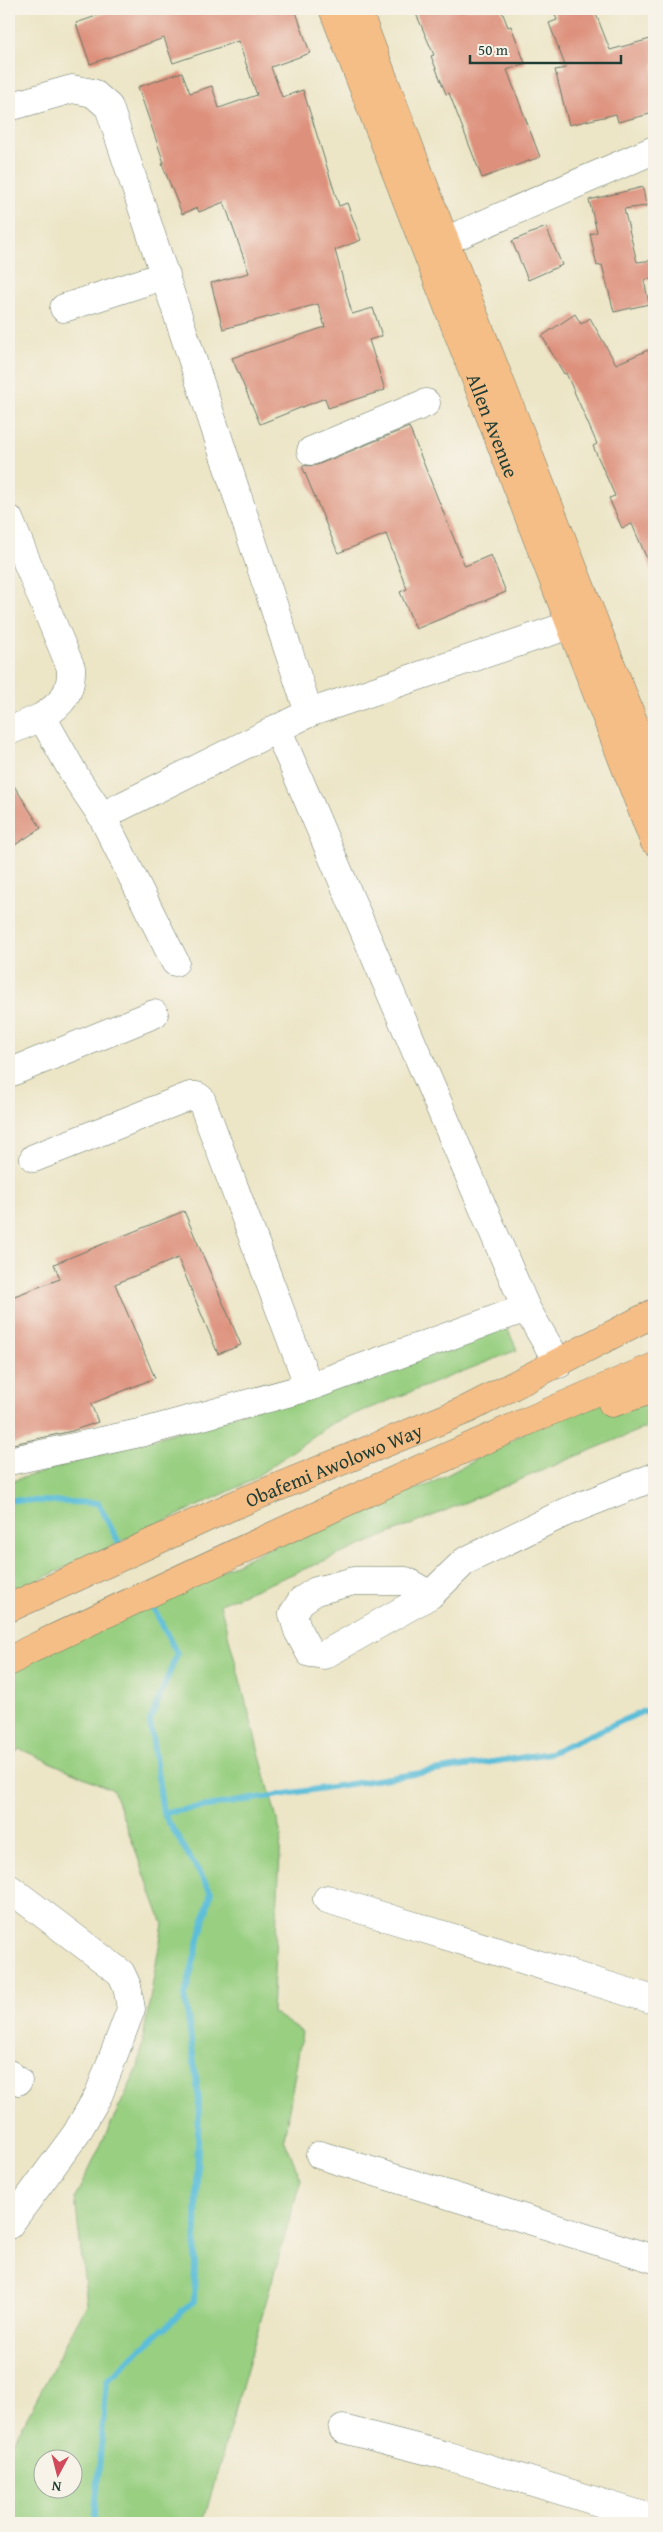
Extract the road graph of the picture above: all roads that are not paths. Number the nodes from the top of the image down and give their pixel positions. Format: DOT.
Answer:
graph roads {
  1 [pos="334,9"];
  2 [pos="357,9"];
  3 [pos="9,107"];
  4 [pos="654,150"];
  5 [pos="446,241"];
  6 [pos="166,275"];
  7 [pos="64,308"];
  8 [pos="426,402"];
  9 [pos="311,451"];
  10 [pos="9,519"];
  11 [pos="570,625"];
  12 [pos="309,713"];
  13 [pos="42,717"];
  14 [pos="278,728"];
  15 [pos="9,731"];
  16 [pos="654,774"];
  17 [pos="102,816"];
  18 [pos="654,841"];
  19 [pos="175,962"];
  20 [pos="154,1014"];
  21 [pos="9,1073"];
  22 [pos="34,1158"];
  23 [pos="526,1308"];
  24 [pos="654,1313"];
  25 [pos="558,1364"];
  26 [pos="654,1367"];
  27 [pos="309,1387"];
  28 [pos="654,1388"];
  29 [pos="9,1461"];
  30 [pos="410,1472"];
  31 [pos="654,1477"];
  32 [pos="430,1595"];
  33 [pos="9,1608"];
  34 [pos="18,1657"];
  35 [pos="9,1888"];
  36 [pos="327,1899"];
  37 [pos="654,2000"];
  38 [pos="320,2155"];
  39 [pos="9,2224"];
  40 [pos="654,2259"];
  41 [pos="343,2429"];
  42 [pos="654,2519"];
  1 -- 11 [label="main road, Allen Avenue"];
  2 -- 5 [label="main road, Allen Avenue"];
  3 -- 6 [label="street"];
  4 -- 5 [label="street"];
  5 -- 16 [label="main road, Allen Avenue"];
  6 -- 7 [label="street"];
  6 -- 12 [label="street"];
  8 -- 9 [label="street"];
  10 -- 13 [label="street"];
  11 -- 12 [label="street"];
  11 -- 18 [label="main road, Allen Avenue"];
  12 -- 14 [label="street"];
  13 -- 15 [label="street"];
  13 -- 17 [label="street"];
  14 -- 17 [label="street"];
  14 -- 23 [label="street"];
  17 -- 19 [label="street"];
  20 -- 21 [label="street"];
  22 -- 27 [label="street"];
  23 -- 25 [label="street"];
  23 -- 27 [label="street"];
  24 -- 25 [label="main road, Obafemi Awolowo Way"];
  25 -- 33 [label="main road, Obafemi Awolowo Way"];
  26 -- 30 [label="main road, Obafemi Awolowo Way"];
  27 -- 29 [label="street"];
  28 -- 30 [label="main road"];
  30 -- 34 [label="main road, Obafemi Awolowo Way"];
  31 -- 32 [label="street"];
  35 -- 39 [label="street"];
  36 -- 37 [label="street"];
  38 -- 40 [label="street"];
  41 -- 42 [label="street"];
}
